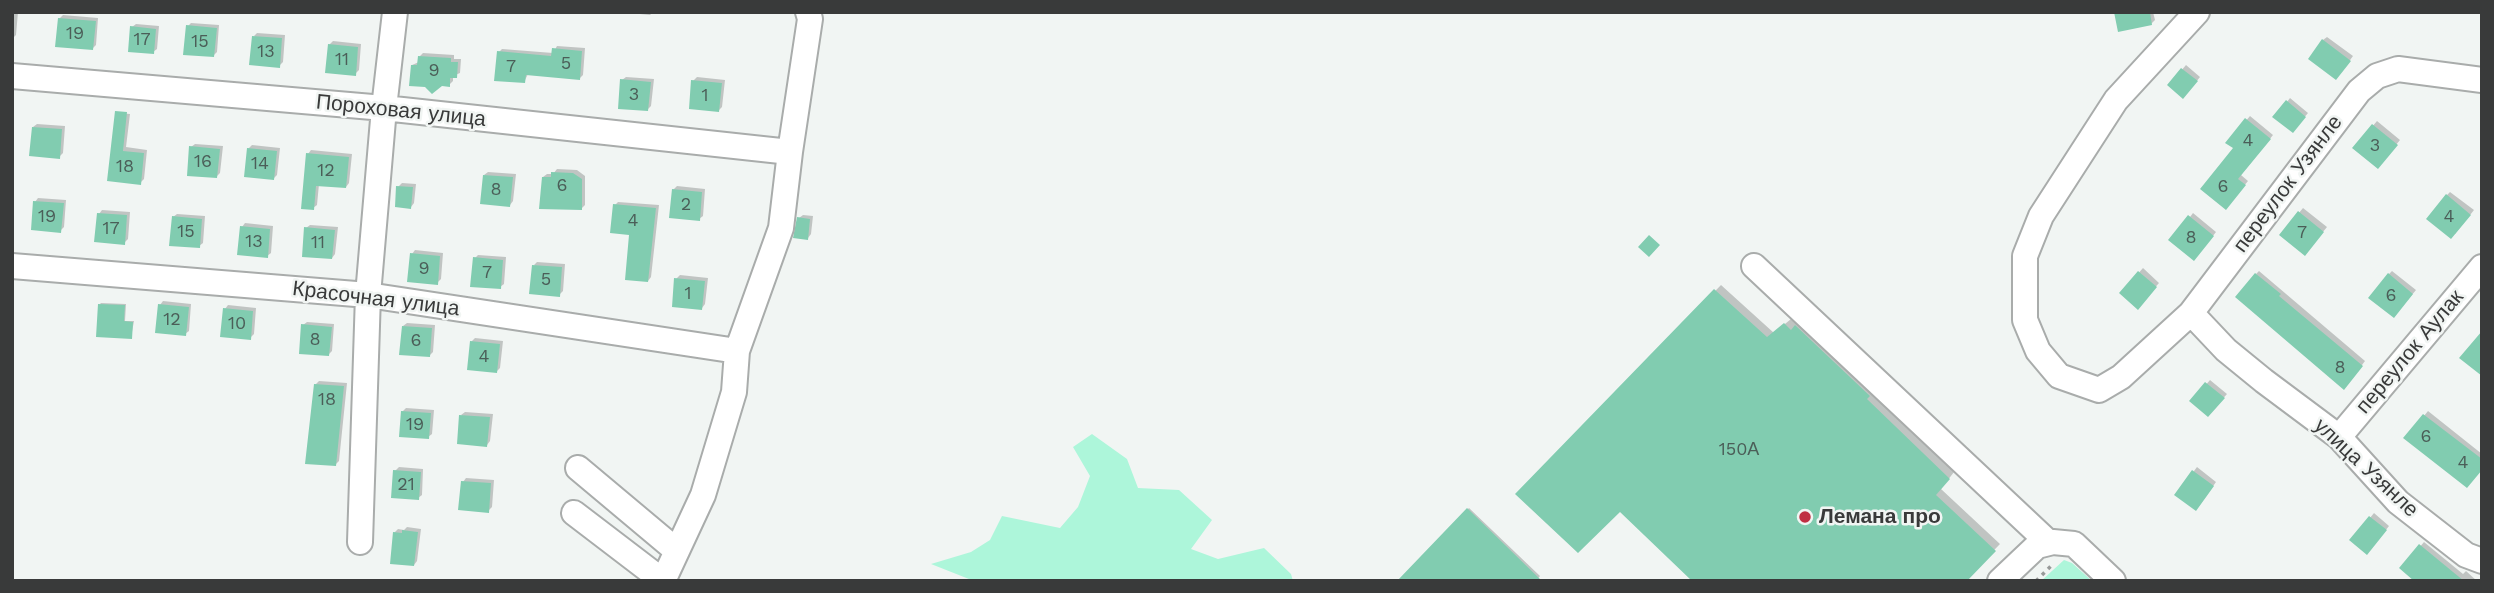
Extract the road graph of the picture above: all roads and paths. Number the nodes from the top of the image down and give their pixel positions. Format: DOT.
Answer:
graph roads {
  1 [pos="395,12"];
  2 [pos="808,12"];
  3 [pos="2197,12"];
  4 [pos="12,76"];
  5 [pos="2482,80"];
  6 [pos="384,108"];
  7 [pos="790,152"];
  8 [pos="12,266"];
  9 [pos="1754,266"];
  10 [pos="2482,267"];
  11 [pos="368,295"];
  12 [pos="2191,313"];
  13 [pos="737,352"];
  14 [pos="2339,438"];
  15 [pos="578,468"];
  16 [pos="574,513"];
  17 [pos="360,542"];
  18 [pos="677,551"];
  19 [pos="2052,552"];
  20 [pos="2482,561"];
  21 [pos="663,581"];
  22 [pos="2000,581"];
  23 [pos="2036,581"];
  24 [pos="2113,581"];
  1 -- 6 [label="street"];
  2 -- 7 [label="street"];
  3 -- 12 [label="street, переулок Узянле"];
  4 -- 6 [label="street, Пороховая улица"];
  5 -- 12 [label="street, переулок Узянле"];
  6 -- 7 [label="street, Пороховая улица"];
  6 -- 11 [label="street"];
  7 -- 13 [label="street"];
  8 -- 11 [label="street, Красочная улица"];
  9 -- 19 [label="street"];
  10 -- 14 [label="street, переулок Аулак"];
  11 -- 13 [label="street, Красочная улица"];
  11 -- 17 [label="street"];
  12 -- 14 [label="street, улица Узянле"];
  13 -- 18 [label="street"];
  14 -- 20 [label="street, улица Узянле"];
  15 -- 18 [label="street"];
  16 -- 21 [label="street"];
  18 -- 21 [label="street"];
  19 -- 22 [label="street"];
  19 -- 23 [label="path"];
  19 -- 24 [label="street"];
}
